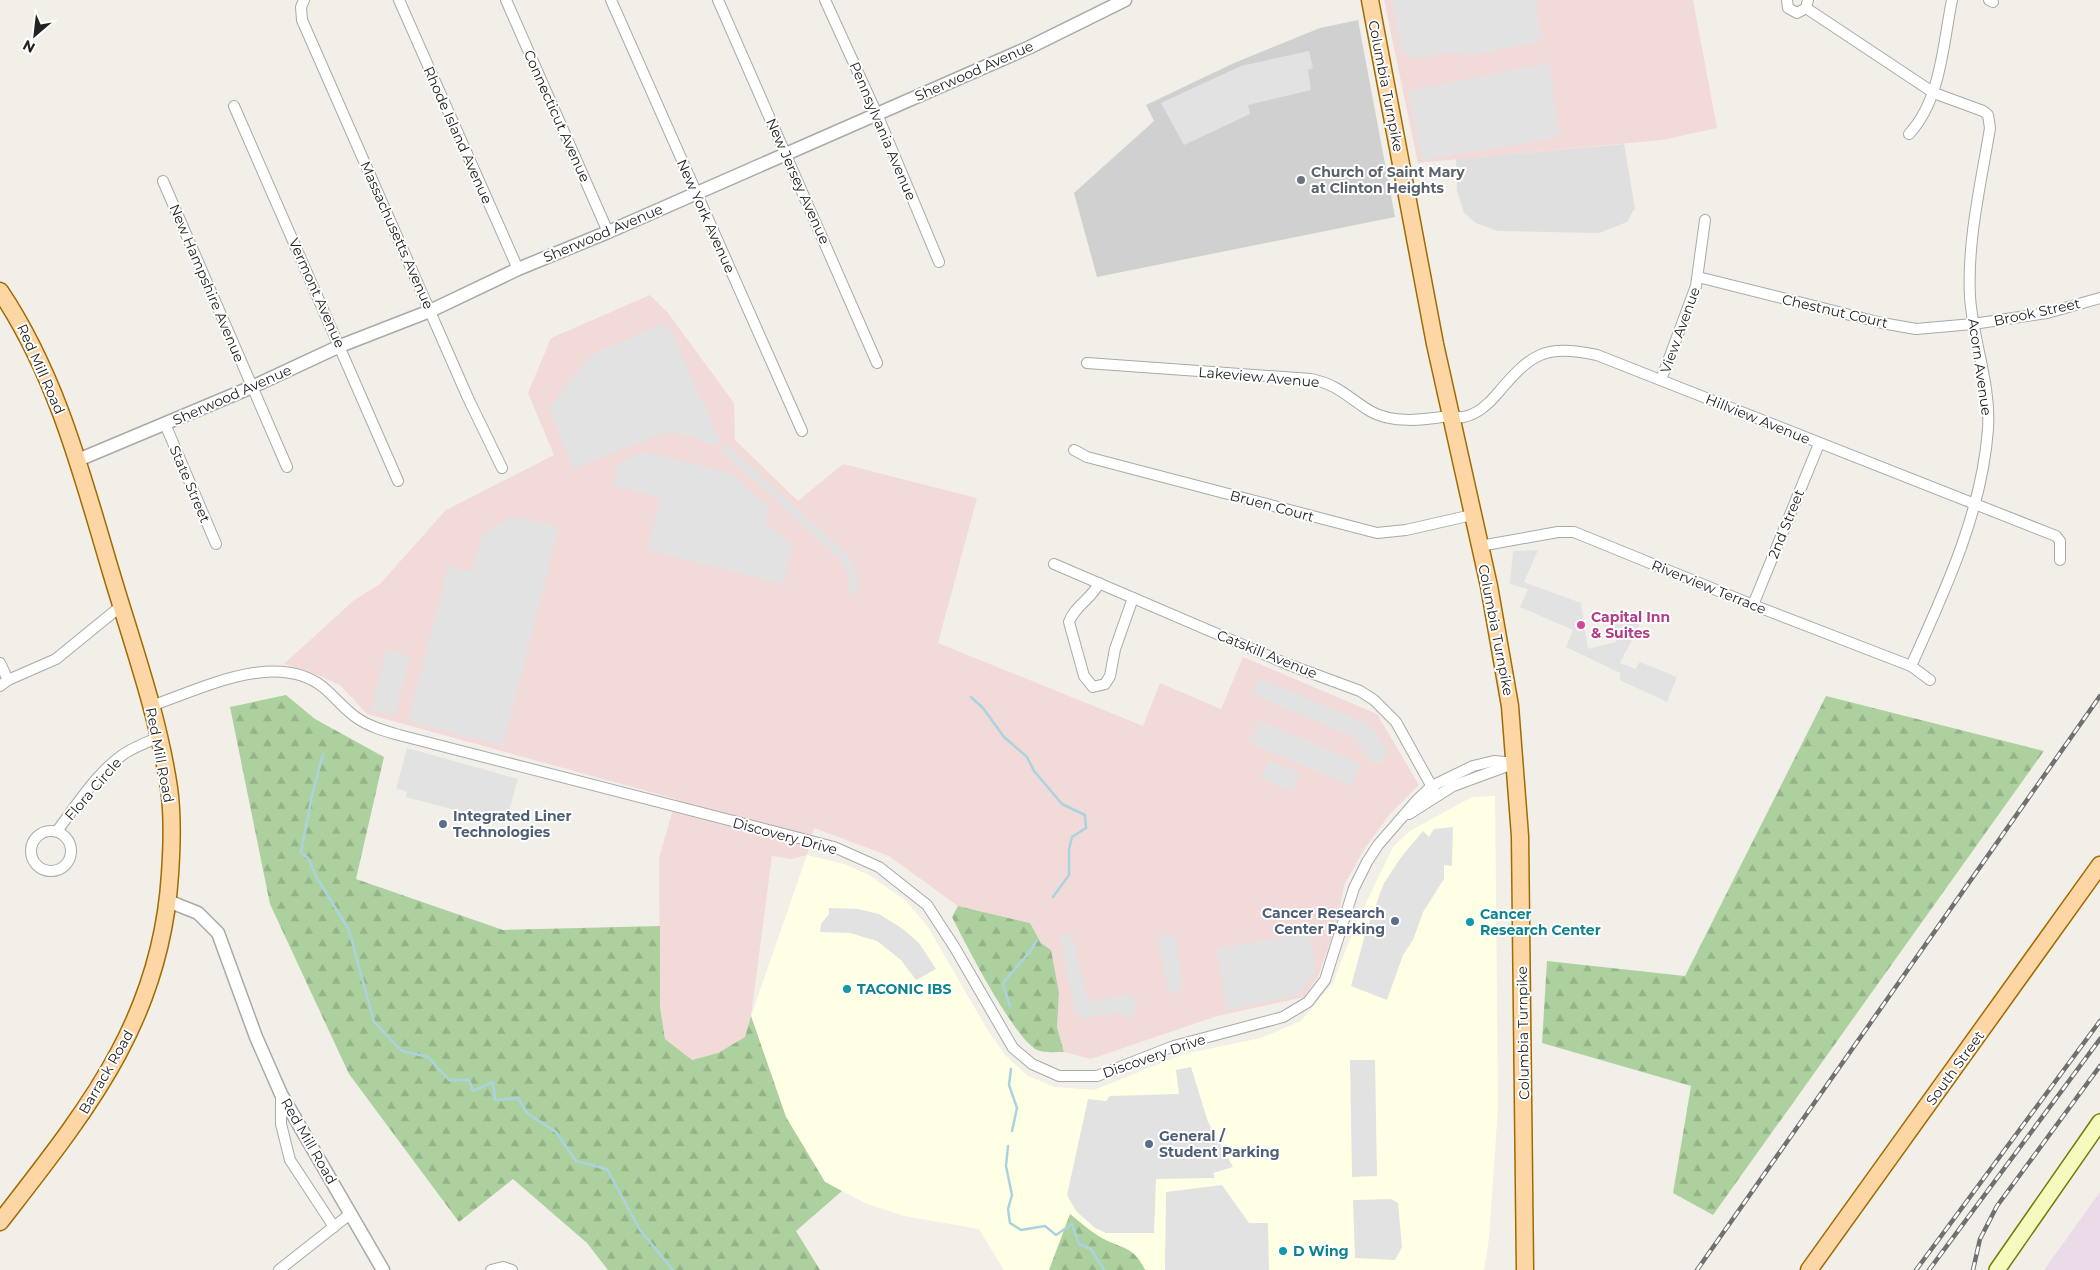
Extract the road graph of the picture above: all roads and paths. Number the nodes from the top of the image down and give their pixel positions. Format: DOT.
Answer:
graph roads {
  1 [pos="304,0"];
  2 [pos="399,0"];
  3 [pos="506,0"];
  4 [pos="611,0"];
  5 [pos="718,0"];
  6 [pos="825,0"];
  7 [pos="1125,0"];
  8 [pos="1370,0"];
  9 [pos="1787,0"];
  10 [pos="1952,0"];
  11 [pos="1807,4"];
  12 [pos="1934,93"];
  13 [pos="234,106"];
  14 [pos="877,114"];
  15 [pos="1909,134"];
  16 [pos="786,153"];
  17 [pos="163,181"];
  18 [pos="695,192"];
  19 [pos="1705,220"];
  20 [pos="608,232"];
  21 [pos="939,262"];
  22 [pos="518,269"];
  23 [pos="1698,277"];
  24 [pos="0,291"];
  25 [pos="2100,298"];
  26 [pos="430,311"];
  27 [pos="1973,324"];
  28 [pos="340,346"];
  29 [pos="877,363"];
  30 [pos="1087,363"];
  31 [pos="1661,380"];
  32 [pos="252,387"];
  33 [pos="1450,416"];
  34 [pos="165,424"];
  35 [pos="802,431"];
  36 [pos="1819,444"];
  37 [pos="1074,450"];
  38 [pos="78,460"];
  39 [pos="287,467"];
  40 [pos="502,468"];
  41 [pos="398,480"];
  42 [pos="1976,505"];
  43 [pos="1472,515"];
  44 [pos="216,544"];
  45 [pos="1480,546"];
  46 [pos="2060,560"];
  47 [pos="1054,564"];
  48 [pos="1099,583"];
  49 [pos="1133,598"];
  50 [pos="1752,605"];
  51 [pos="121,606"];
  52 [pos="0,662"];
  53 [pos="1911,666"];
  54 [pos="1930,680"];
  55 [pos="4,683"];
  56 [pos="151,706"];
  57 [pos="159,737"];
  58 [pos="1516,763"];
  59 [pos="1432,786"];
  60 [pos="1437,796"];
  61 [pos="1399,821"];
  62 [pos="57,831"];
  63 [pos="2100,865"];
  64 [pos="168,901"];
  65 [pos="282,1094"];
  66 [pos="2100,1122"];
  67 [pos="350,1214"];
  68 [pos="0,1222"];
  69 [pos="334,1227"];
  70 [pos="279,1270"];
  71 [pos="383,1270"];
  72 [pos="491,1270"];
  73 [pos="512,1270"];
  74 [pos="1524,1270"];
  75 [pos="1809,1270"];
  76 [pos="1997,1270"];
  1 -- 26 [label="street, Massachusetts Avenue"];
  2 -- 22 [label="street, Rhode Island Avenue"];
  3 -- 20 [label="street, Connecticut Avenue"];
  4 -- 18 [label="street, New York Avenue"];
  5 -- 16 [label="street, New Jersey Avenue"];
  6 -- 14 [label="street, Pennsylvania Avenue"];
  7 -- 14 [label="street, Sherwood Avenue"];
  8 -- 33 [label="main road, Columbia Turnpike"];
  9 -- 11 [label="street"];
  10 -- 12 [label="street"];
  11 -- 12 [label="street"];
  12 -- 15 [label="street"];
  12 -- 27 [label="street, Acorn Avenue"];
  13 -- 28 [label="street, Vermont Avenue"];
  14 -- 16 [label="street, Sherwood Avenue"];
  14 -- 21 [label="street, Pennsylvania Avenue"];
  16 -- 18 [label="street, Sherwood Avenue"];
  16 -- 29 [label="street, New Jersey Avenue"];
  17 -- 32 [label="street, New Hampshire Avenue"];
  18 -- 20 [label="street, Sherwood Avenue"];
  18 -- 35 [label="street, New York Avenue"];
  19 -- 23 [label="street, View Avenue"];
  20 -- 22 [label="street, Sherwood Avenue"];
  22 -- 26 [label="street, Sherwood Avenue"];
  23 -- 27 [label="street, Chestnut Court"];
  23 -- 31 [label="street, View Avenue"];
  24 -- 38 [label="main road, Red Mill Road"];
  25 -- 27 [label="street, Brook Street"];
  26 -- 28 [label="street, Sherwood Avenue"];
  26 -- 40 [label="street, Massachusetts Avenue"];
  27 -- 42 [label="street, Acorn Avenue"];
  28 -- 32 [label="street, Sherwood Avenue"];
  28 -- 41 [label="street, Vermont Avenue"];
  30 -- 33 [label="street, Lakeview Avenue"];
  31 -- 33 [label="street, Hillview Avenue"];
  31 -- 36 [label="street, Hillview Avenue"];
  32 -- 34 [label="street, Sherwood Avenue"];
  32 -- 39 [label="street, New Hampshire Avenue"];
  33 -- 43 [label="main road, Columbia Turnpike"];
  34 -- 38 [label="street, Sherwood Avenue"];
  34 -- 44 [label="street, State Street"];
  36 -- 42 [label="street, Hillview Avenue"];
  36 -- 50 [label="street, 2nd Street"];
  37 -- 43 [label="street, Bruen Court"];
  38 -- 51 [label="main road, Red Mill Road"];
  42 -- 46 [label="street, Hillview Avenue"];
  42 -- 53 [label="street, Acorn Avenue"];
  43 -- 45 [label="main road, Columbia Turnpike"];
  45 -- 50 [label="street, Riverview Terrace"];
  45 -- 58 [label="main road, Columbia Turnpike"];
  47 -- 48 [label="street, Catskill Avenue"];
  48 -- 49 [label="street, Catskill Avenue"];
  48 -- 49 [label="street"];
  49 -- 59 [label="street, Catskill Avenue"];
  50 -- 53 [label="street, Riverview Terrace"];
  51 -- 55 [label="street"];
  51 -- 56 [label="main road, Red Mill Road"];
  52 -- 55 [label="street"];
  53 -- 54 [label="street, Riverview Terrace"];
  56 -- 57 [label="main road, Red Mill Road"];
  56 -- 61 [label="street, Discovery Drive"];
  57 -- 62 [label="street, Flora Circle"];
  57 -- 64 [label="main road, Red Mill Road"];
  58 -- 59 [label="street, Discovery Drive"];
  58 -- 60 [label="street, Discovery Drive"];
  58 -- 74 [label="main road, Columbia Turnpike"];
  59 -- 60 [label="street, Catskill Avenue"];
  59 -- 61 [label="street, Discovery Drive"];
  60 -- 61 [label="street, Discovery Drive"];
  62 -- 62 [label="street, Flora Circle"];
  63 -- 75 [label="main road, South Street"];
  64 -- 65 [label="street, Red Mill Road"];
  64 -- 68 [label="main road, Barrack Road"];
  65 -- 67 [label="street, Red Mill Road"];
  65 -- 69 [label="street"];
  66 -- 76 [label="main road"];
  67 -- 69 [label="street"];
  67 -- 71 [label="street, Red Mill Road"];
  69 -- 70 [label="street"];
  72 -- 73 [label="street"];
}
